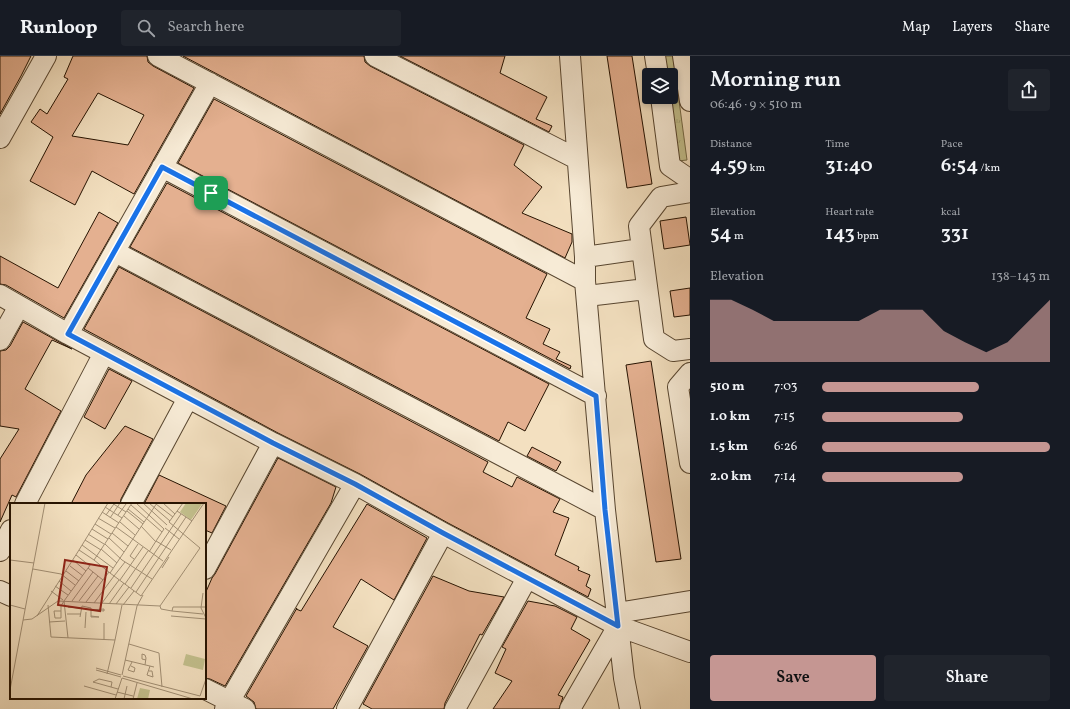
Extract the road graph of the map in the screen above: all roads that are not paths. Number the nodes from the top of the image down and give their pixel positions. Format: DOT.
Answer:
graph roads {
  1 [pos="46,56"];
  2 [pos="158,56"];
  3 [pos="375,56"];
  4 [pos="570,56"];
  5 [pos="655,56"];
  6 [pos="684,56"];
  7 [pos="657,68"];
  8 [pos="210,84"];
  9 [pos="690,101"];
  10 [pos="662,104"];
  11 [pos="0,138"];
  12 [pos="577,159"];
  13 [pos="162,167"];
  14 [pos="688,183"];
  15 [pos="641,249"];
  16 [pos="115,252"];
  17 [pos="585,257"];
  18 [pos="586,289"];
  19 [pos="646,289"];
  20 [pos="0,295"];
  21 [pos="19,306"];
  22 [pos="68,334"];
  23 [pos="0,340"];
  24 [pos="690,350"];
  25 [pos="104,354"];
  26 [pos="690,373"];
  27 [pos="596,396"];
  28 [pos="188,398"];
  29 [pos="273,443"];
  30 [pos="690,463"];
  31 [pos="355,484"];
  32 [pos="26,503"];
  33 [pos="132,503"];
  34 [pos="605,510"];
  35 [pos="10,532"];
  36 [pos="443,533"];
  37 [pos="0,551"];
  38 [pos="206,567"];
  39 [pos="527,578"];
  40 [pos="0,591"];
  41 [pos="10,596"];
  42 [pos="690,601"];
  43 [pos="618,620"];
  44 [pos="690,652"];
  45 [pos="206,690"];
  46 [pos="233,706"];
  47 [pos="347,709"];
  48 [pos="455,709"];
  49 [pos="570,709"];
  50 [pos="630,709"];
  1 -- 11 [label="street"];
  2 -- 8 [label="street"];
  3 -- 12 [label="street"];
  4 -- 12 [label="street"];
  5 -- 7 [label="street"];
  6 -- 9 [label="street"];
  8 -- 13 [label="street"];
  8 -- 18 [label="street"];
  10 -- 14 [label="street"];
  12 -- 17 [label="street"];
  13 -- 16 [label="street"];
  13 -- 27 [label="street"];
  14 -- 15 [label="street"];
  15 -- 17 [label="street"];
  15 -- 19 [label="street"];
  16 -- 22 [label="street"];
  16 -- 34 [label="street"];
  17 -- 18 [label="street"];
  18 -- 19 [label="street"];
  18 -- 27 [label="street"];
  19 -- 24 [label="street"];
  20 -- 21 [label="street"];
  21 -- 22 [label="street"];
  21 -- 23 [label="street"];
  22 -- 25 [label="street"];
  25 -- 28 [label="street"];
  25 -- 32 [label="street"];
  26 -- 30 [label="street"];
  27 -- 34 [label="street"];
  28 -- 29 [label="street"];
  28 -- 33 [label="street"];
  29 -- 31 [label="street"];
  29 -- 38 [label="street"];
  31 -- 36 [label="street"];
  31 -- 46 [label="street"];
  34 -- 43 [label="street"];
  35 -- 37 [label="street"];
  36 -- 39 [label="street"];
  36 -- 47 [label="street"];
  39 -- 43 [label="street"];
  39 -- 48 [label="street"];
  40 -- 41 [label="street"];
  42 -- 43 [label="street"];
  43 -- 44 [label="street"];
  43 -- 49 [label="street"];
  43 -- 50 [label="street"];
  45 -- 46 [label="street"];
}
